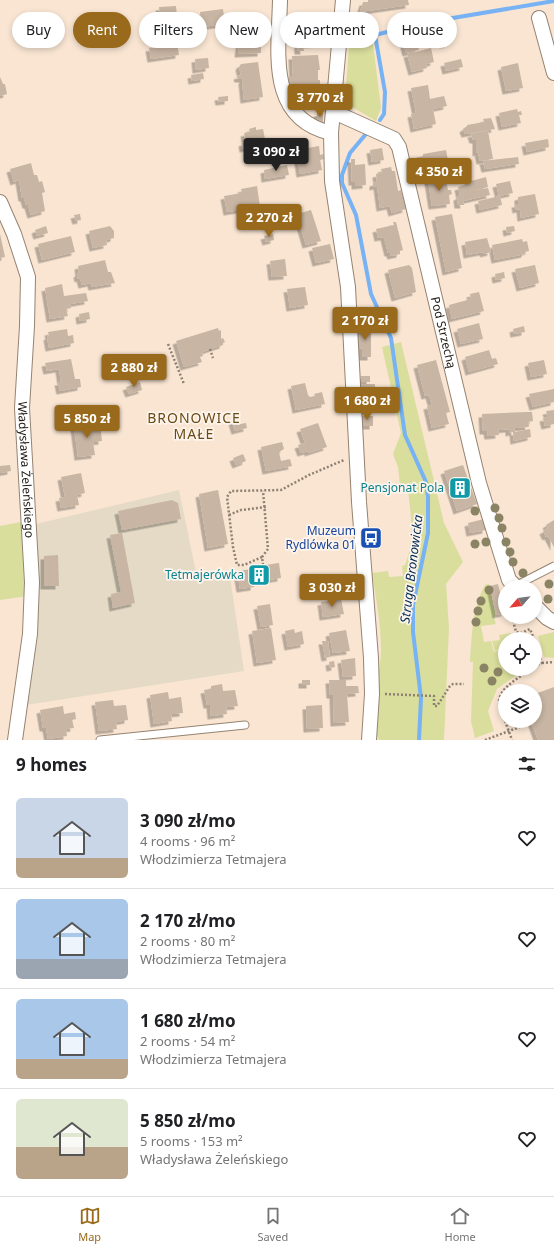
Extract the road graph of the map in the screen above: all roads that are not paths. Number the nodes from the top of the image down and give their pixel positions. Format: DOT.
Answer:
graph roads {
  1 [pos="280,0"];
  2 [pos="343,0"];
  3 [pos="539,18"];
  4 [pos="554,73"];
  5 [pos="334,112"];
  6 [pos="331,133"];
  7 [pos="0,202"];
  8 [pos="554,566"];
  9 [pos="509,580"];
  10 [pos="527,580"];
  11 [pos="542,613"];
  12 [pos="554,622"];
  13 [pos="245,725"];
  14 [pos="15,740"];
  15 [pos="100,740"];
  16 [pos="369,740"];
  1 -- 6 [label="street"];
  2 -- 5 [label="street"];
  3 -- 4 [label="street"];
  5 -- 6 [label="street"];
  5 -- 9 [label="street, Pod Strzechą"];
  6 -- 16 [label="street"];
  7 -- 14 [label="street, Władysława Żeleńskiego"];
  8 -- 10 [label="lane"];
  11 -- 12 [label="street"];
  13 -- 15 [label="lane"];
}
